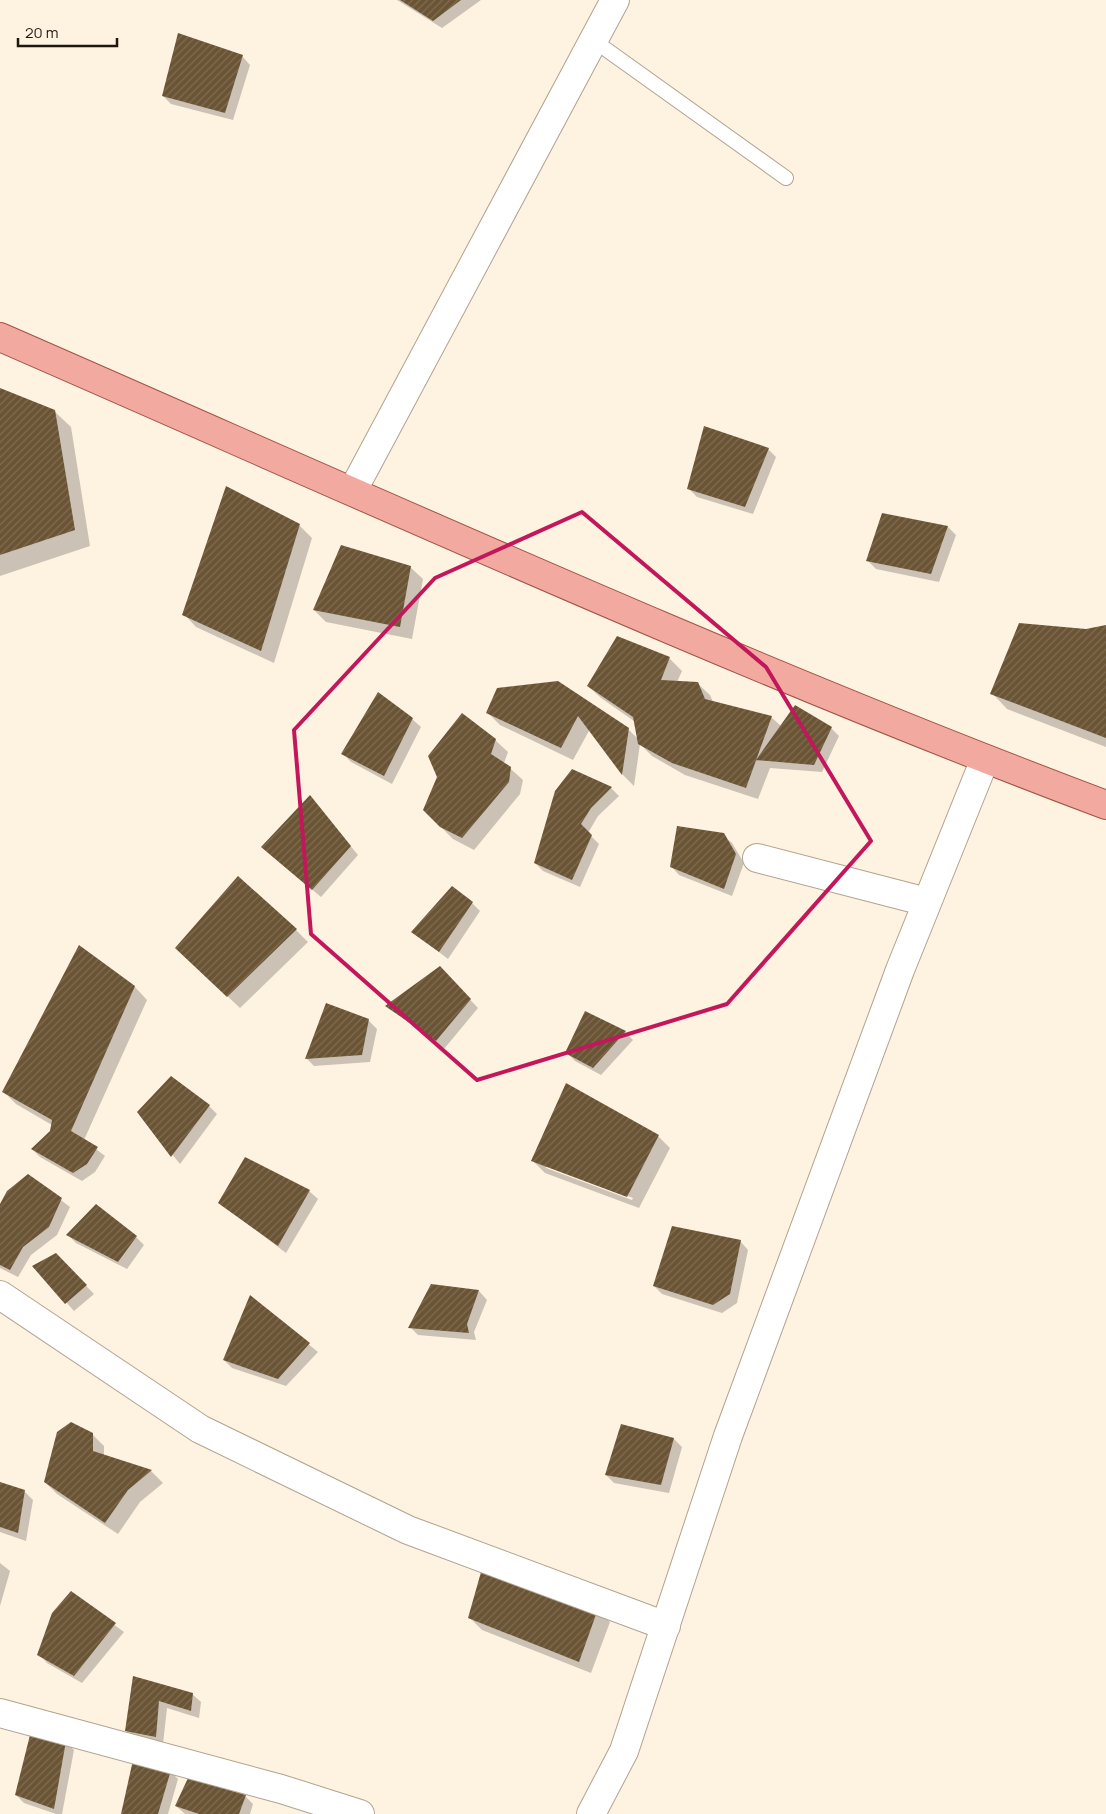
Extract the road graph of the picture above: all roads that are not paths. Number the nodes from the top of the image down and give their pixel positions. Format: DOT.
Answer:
graph roads {
  1 [pos="615,0"];
  2 [pos="593,40"];
  3 [pos="786,178"];
  4 [pos="0,337"];
  5 [pos="352,490"];
  6 [pos="985,759"];
  7 [pos="1106,804"];
  8 [pos="757,858"];
  9 [pos="927,902"];
  10 [pos="0,1295"];
  11 [pos="666,1626"];
  12 [pos="0,1713"];
  13 [pos="360,1814"];
  14 [pos="591,1814"];
  1 -- 2 [label="street"];
  2 -- 3 [label="lane"];
  2 -- 5 [label="street"];
  4 -- 5 [label="main road"];
  5 -- 6 [label="main road"];
  6 -- 7 [label="main road"];
  6 -- 9 [label="street"];
  8 -- 9 [label="street"];
  9 -- 11 [label="street"];
  10 -- 11 [label="street"];
  11 -- 14 [label="street"];
  12 -- 13 [label="street"];
}
